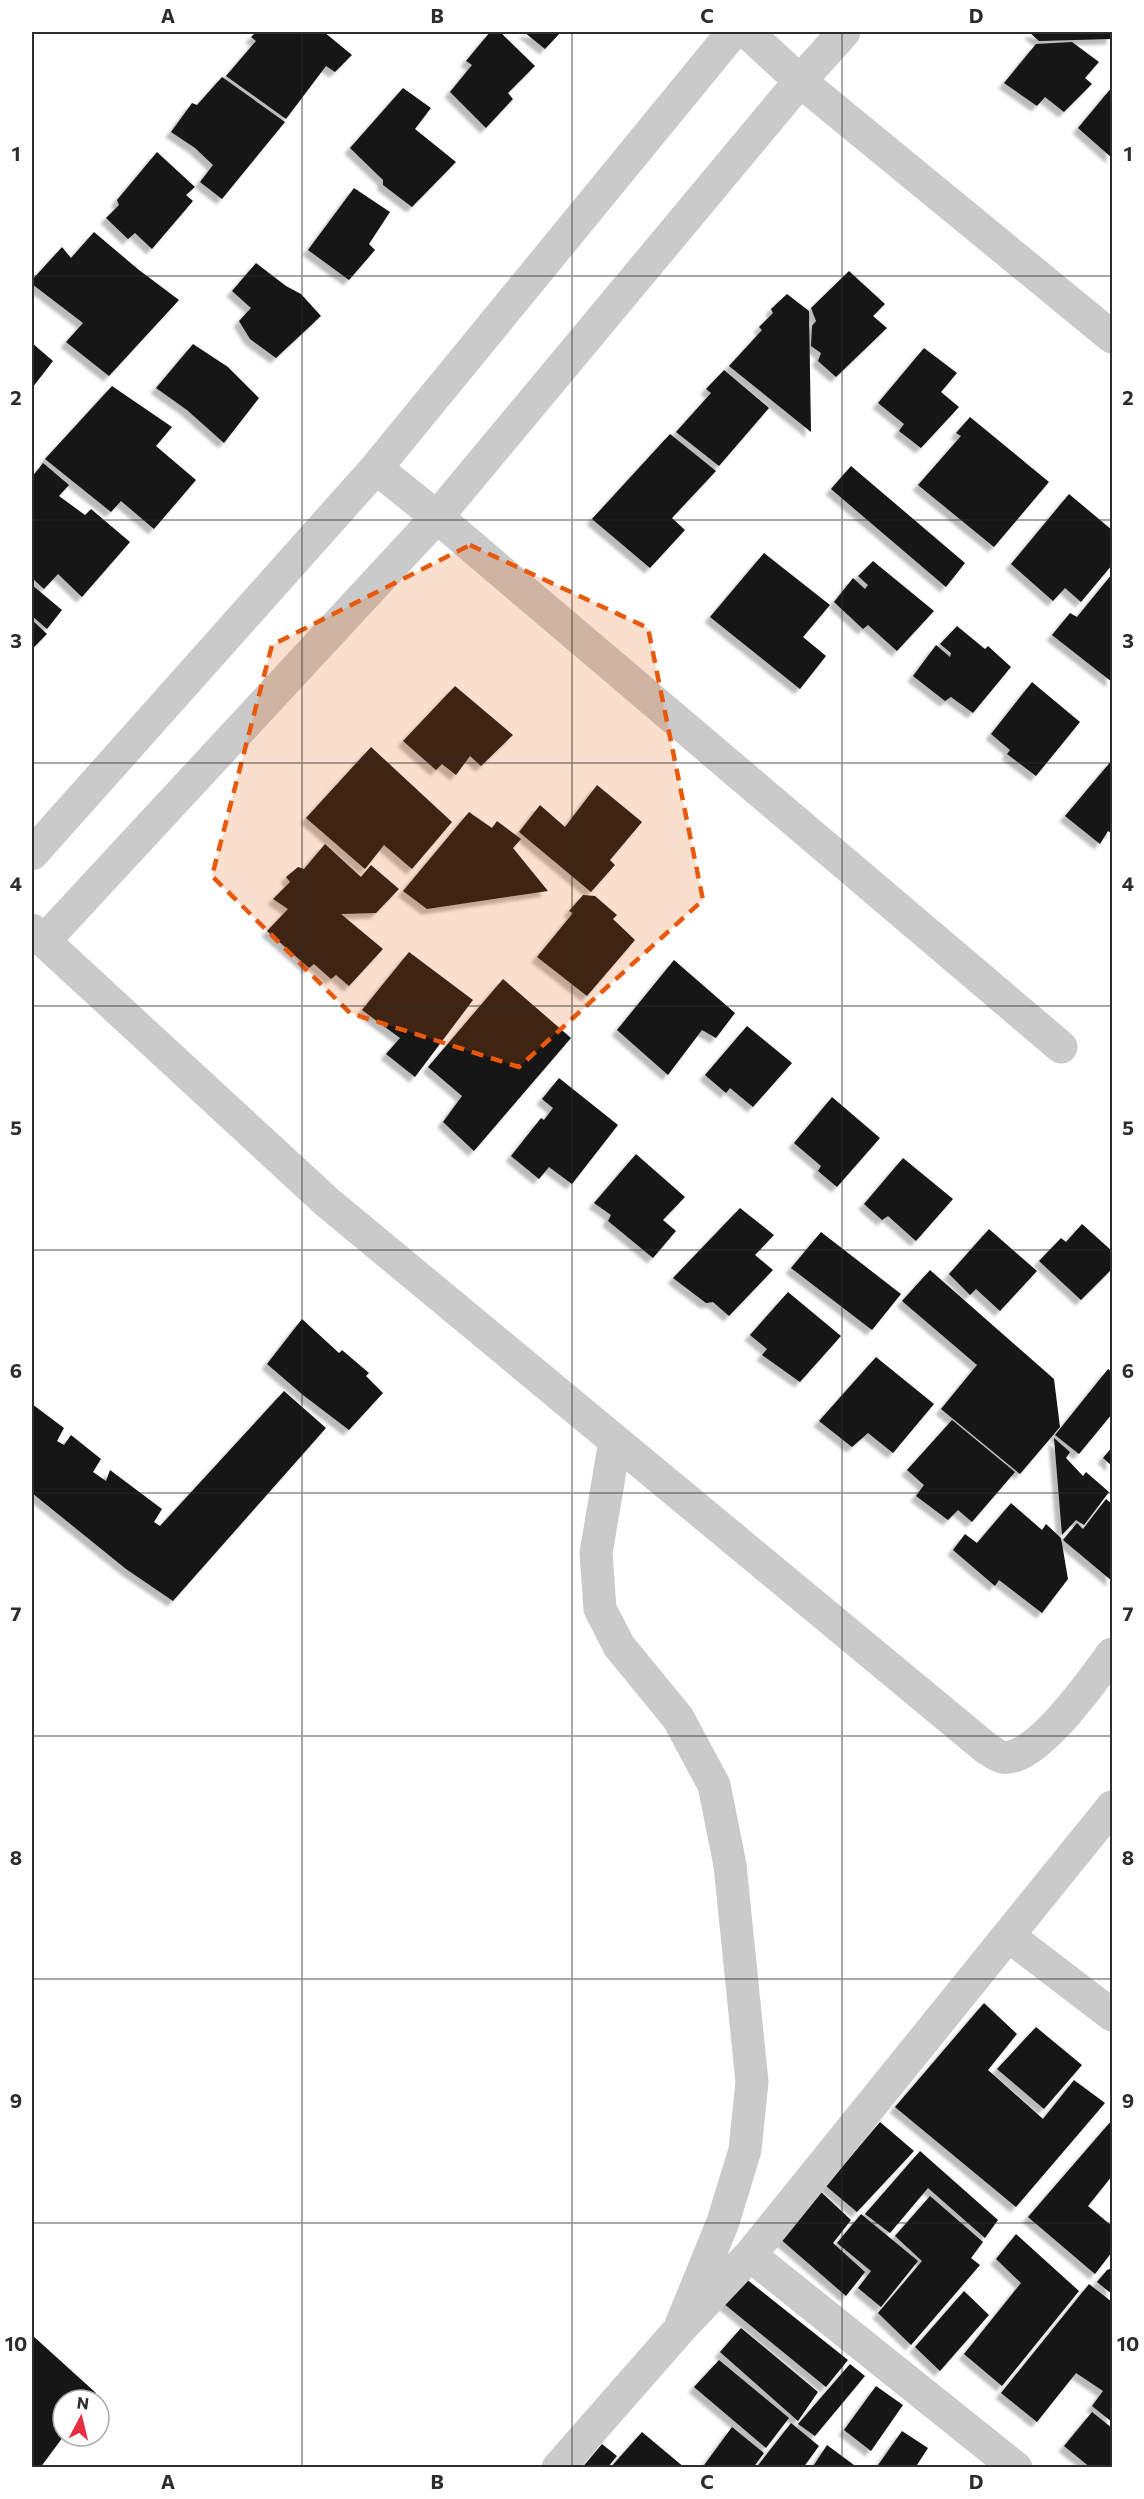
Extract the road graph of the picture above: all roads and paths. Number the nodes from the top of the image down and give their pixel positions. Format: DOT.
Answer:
graph roads {
  1 [pos="733,32"];
  2 [pos="747,32"];
  3 [pos="844,32"];
  4 [pos="800,81"];
  5 [pos="1113,337"];
  6 [pos="376,468"];
  7 [pos="437,517"];
  8 [pos="32,854"];
  9 [pos="38,936"];
  10 [pos="1061,1047"];
  11 [pos="615,1441"];
  12 [pos="1113,1654"];
  13 [pos="1113,1808"];
  14 [pos="1010,1936"];
  15 [pos="1113,2016"];
  16 [pos="750,2255"];
  17 [pos="679,2330"];
  18 [pos="558,2468"];
  19 [pos="1016,2468"];
  1 -- 6 [label="street"];
  2 -- 4 [label="street"];
  3 -- 4 [label="street"];
  4 -- 5 [label="street"];
  4 -- 7 [label="street"];
  6 -- 7 [label="street"];
  6 -- 8 [label="street"];
  7 -- 9 [label="street"];
  7 -- 10 [label="street"];
  9 -- 11 [label="street"];
  11 -- 12 [label="street"];
  11 -- 17 [label="street"];
  13 -- 14 [label="street"];
  14 -- 15 [label="street"];
  14 -- 16 [label="street"];
  16 -- 17 [label="street"];
  16 -- 19 [label="street"];
  17 -- 18 [label="street"];
}
